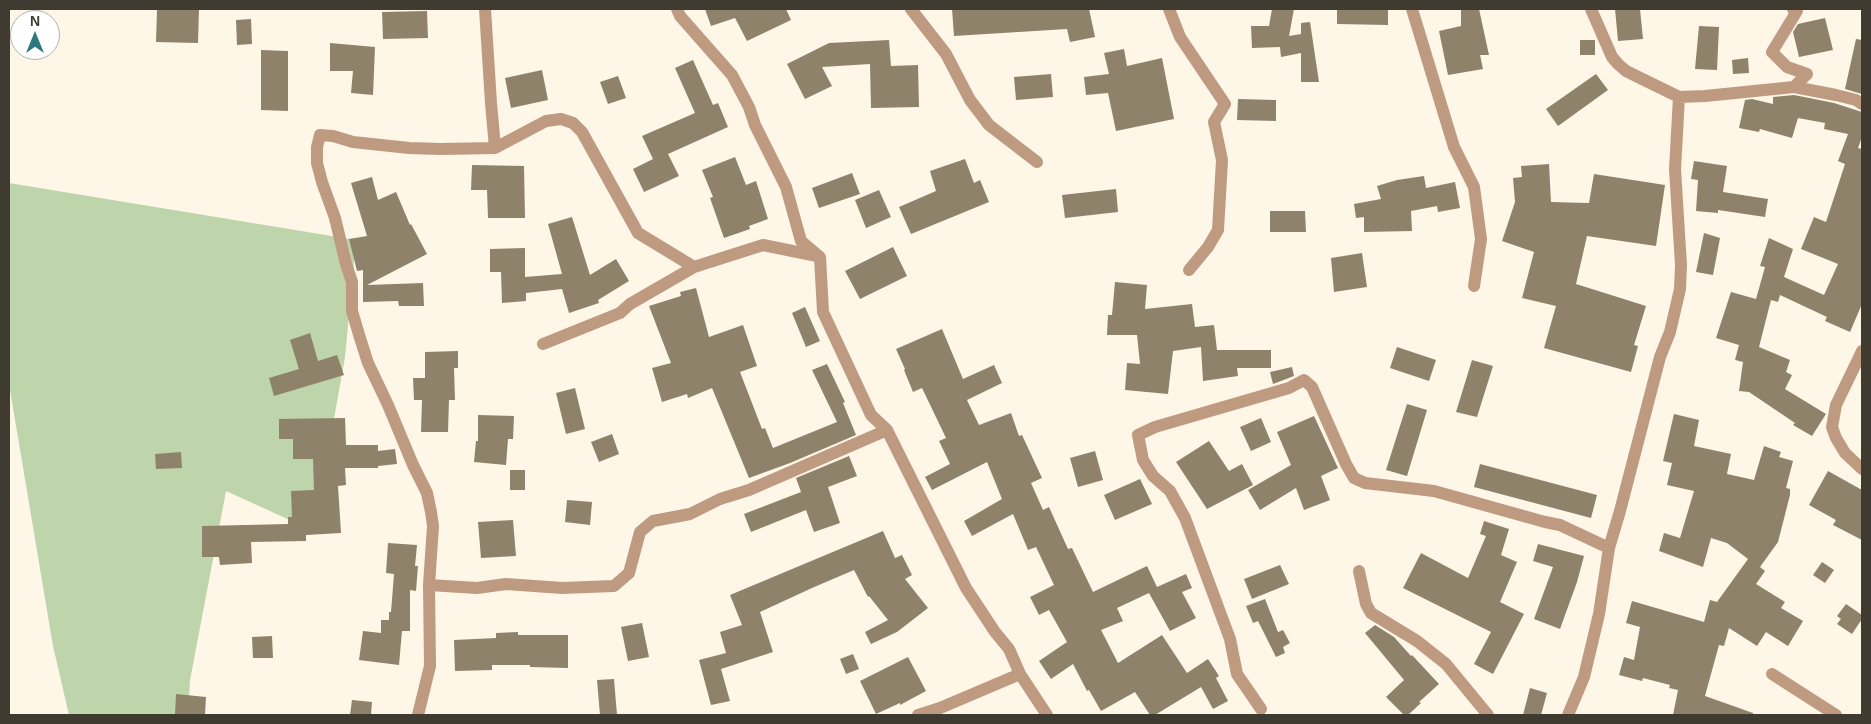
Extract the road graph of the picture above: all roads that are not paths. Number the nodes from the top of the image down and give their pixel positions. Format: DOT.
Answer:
graph roads {
  1 [pos="486,9"];
  2 [pos="677,9"];
  3 [pos="912,9"];
  4 [pos="1169,9"];
  5 [pos="1412,9"];
  6 [pos="1591,9"];
  7 [pos="1793,9"];
  8 [pos="1794,87"];
  9 [pos="1679,97"];
  10 [pos="1862,104"];
  11 [pos="496,148"];
  12 [pos="1037,162"];
  13 [pos="820,257"];
  14 [pos="694,267"];
  15 [pos="1189,270"];
  16 [pos="1474,286"];
  17 [pos="543,344"];
  18 [pos="1862,351"];
  19 [pos="887,430"];
  20 [pos="1862,469"];
  21 [pos="1609,548"];
  22 [pos="1359,571"];
  23 [pos="429,585"];
  24 [pos="1020,674"];
  25 [pos="1772,674"];
  26 [pos="1262,712"];
  27 [pos="418,715"];
  28 [pos="918,715"];
  29 [pos="1047,715"];
  30 [pos="1248,715"];
  31 [pos="1488,715"];
  32 [pos="1568,715"];
  33 [pos="1836,715"];
  1 -- 11 [label="street"];
  2 -- 13 [label="street"];
  3 -- 12 [label="street"];
  4 -- 15 [label="street"];
  5 -- 16 [label="street"];
  6 -- 9 [label="street"];
  7 -- 8 [label="street"];
  8 -- 9 [label="street"];
  8 -- 10 [label="street"];
  9 -- 21 [label="street"];
  11 -- 14 [label="street"];
  11 -- 23 [label="street"];
  13 -- 14 [label="street"];
  13 -- 19 [label="street"];
  14 -- 17 [label="street"];
  18 -- 20 [label="street"];
  19 -- 23 [label="street"];
  19 -- 24 [label="street"];
  21 -- 26 [label="street"];
  21 -- 32 [label="street"];
  22 -- 31 [label="street"];
  23 -- 27 [label="street"];
  24 -- 28 [label="street"];
  24 -- 29 [label="street"];
  25 -- 33 [label="street"];
  26 -- 30 [label="street"];
}
